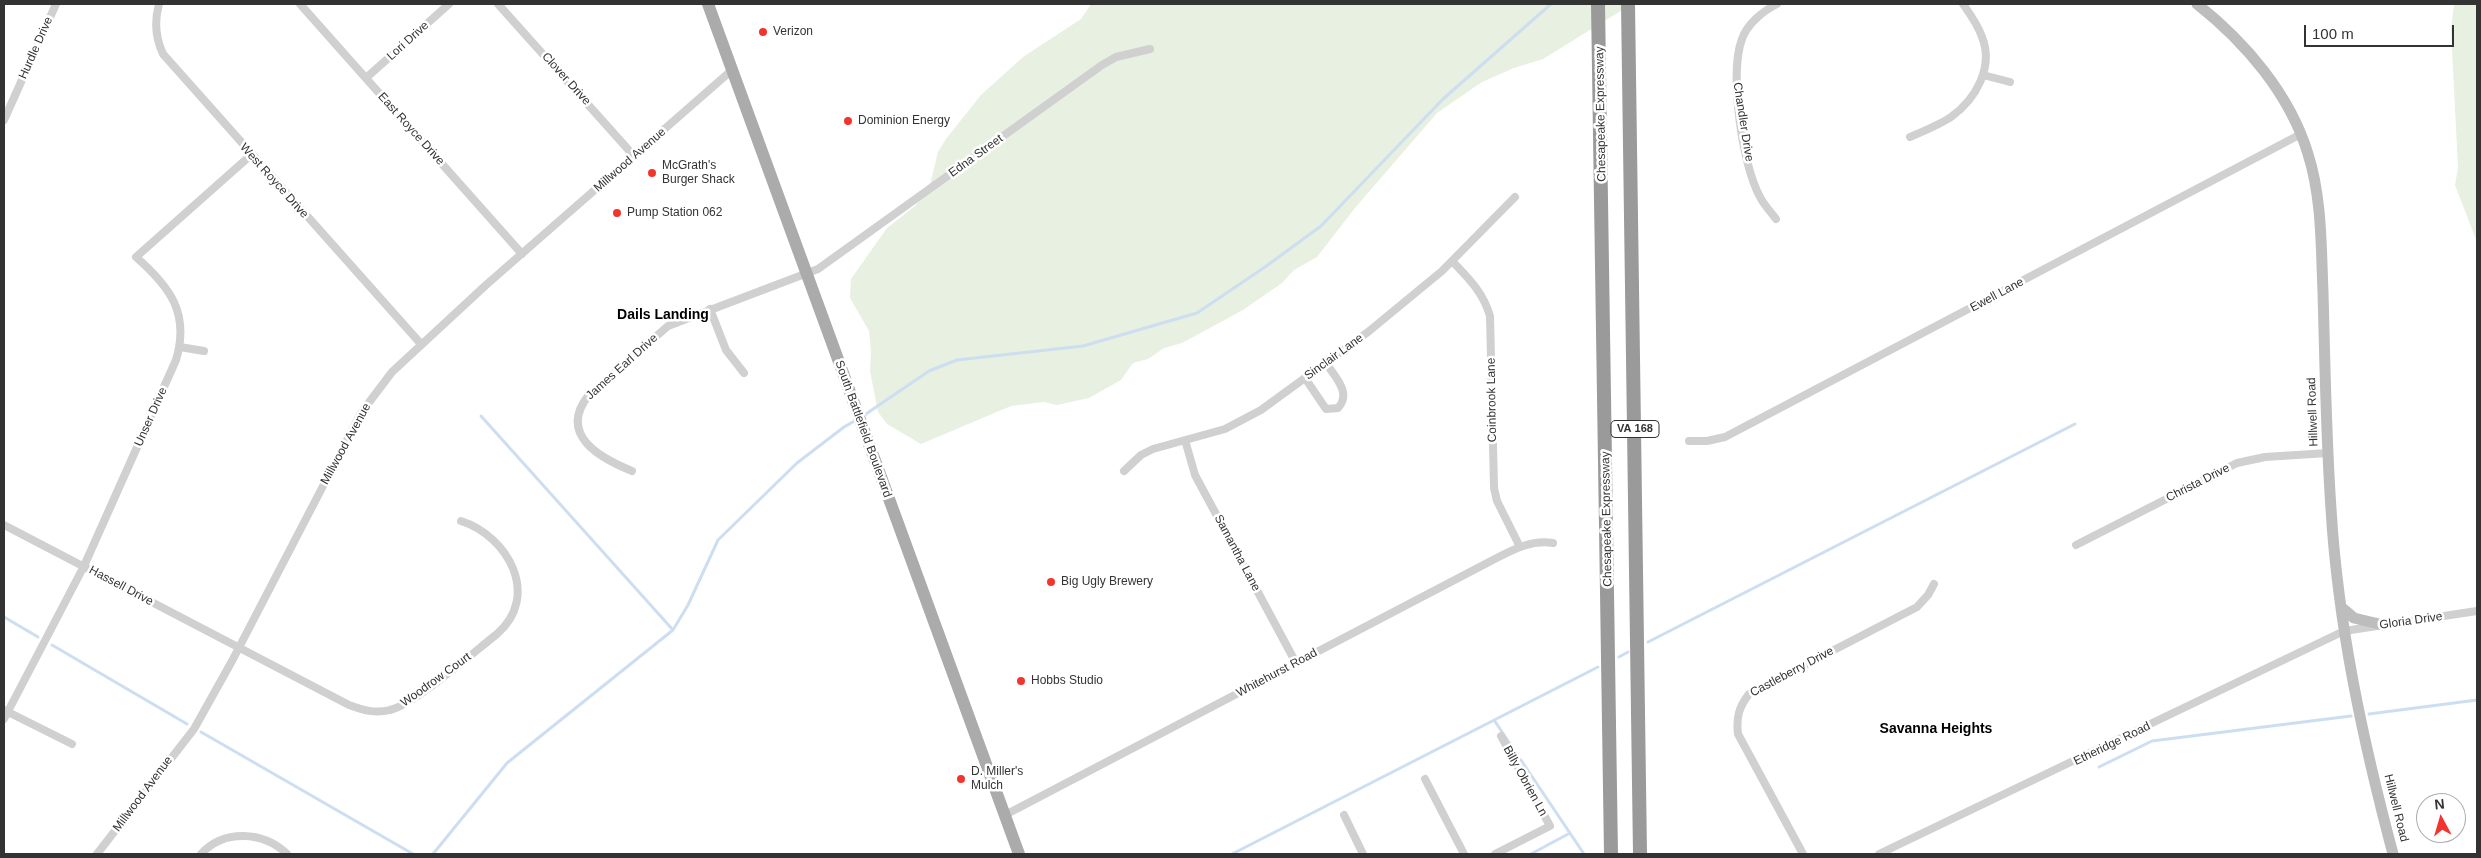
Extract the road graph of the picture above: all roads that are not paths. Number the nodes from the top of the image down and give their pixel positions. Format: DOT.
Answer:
graph roads {
  1 [pos="56,4"];
  2 [pos="159,4"];
  3 [pos="300,4"];
  4 [pos="449,4"];
  5 [pos="498,4"];
  6 [pos="708,4"];
  7 [pos="1598,4"];
  8 [pos="1628,4"];
  9 [pos="1776,4"];
  10 [pos="1963,4"];
  11 [pos="2197,4"];
  12 [pos="1150,49"];
  13 [pos="732,70"];
  14 [pos="1983,75"];
  15 [pos="366,78"];
  16 [pos="2010,82"];
  17 [pos="4,120"];
  18 [pos="2301,134"];
  19 [pos="1910,137"];
  20 [pos="251,155"];
  21 [pos="634,156"];
  22 [pos="1515,197"];
  23 [pos="1776,219"];
  24 [pos="522,254"];
  25 [pos="1452,261"];
  26 [pos="807,274"];
  27 [pos="710,309"];
  28 [pos="421,344"];
  29 [pos="180,346"];
  30 [pos="204,350"];
  31 [pos="1326,363"];
  32 [pos="744,373"];
  33 [pos="1305,378"];
  34 [pos="1185,440"];
  35 [pos="1689,441"];
  36 [pos="2328,453"];
  37 [pos="632,471"];
  38 [pos="1124,471"];
  39 [pos="461,521"];
  40 [pos="4,525"];
  41 [pos="1553,543"];
  42 [pos="2076,545"];
  43 [pos="1520,546"];
  44 [pos="84,566"];
  45 [pos="1934,584"];
  46 [pos="2341,607"];
  47 [pos="2477,611"];
  48 [pos="2383,625"];
  49 [pos="2344,631"];
  50 [pos="238,648"];
  51 [pos="1296,663"];
  52 [pos="5,713"];
  53 [pos="1501,736"];
  54 [pos="72,744"];
  55 [pos="1425,779"];
  56 [pos="1005,815"];
  57 [pos="1344,815"];
  58 [pos="97,854"];
  59 [pos="201,854"];
  60 [pos="287,854"];
  61 [pos="1019,854"];
  62 [pos="1363,854"];
  63 [pos="1464,854"];
  64 [pos="1495,854"];
  65 [pos="1611,854"];
  66 [pos="1640,854"];
  67 [pos="1803,854"];
  68 [pos="1880,854"];
  69 [pos="2393,854"];
  1 -- 17 [label="street, Hurdle Drive"];
  2 -- 20 [label="street, West Royce Drive"];
  3 -- 15 [label="street, East Royce Drive"];
  4 -- 15 [label="street, Lori Drive"];
  5 -- 21 [label="street, Clover Drive"];
  6 -- 13 [label="main road, South Battlefield Boulevard"];
  7 -- 65 [label="highway, Chesapeake Expressway / VA 168"];
  8 -- 66 [label="highway, VA 168"];
  9 -- 23 [label="street, Chandler Drive"];
  10 -- 14 [label="street"];
  11 -- 18 [label="street, Hillwell Road"];
  12 -- 26 [label="street, Edna Street"];
  13 -- 21 [label="street, Millwood Avenue"];
  13 -- 26 [label="main road, South Battlefield Boulevard"];
  14 -- 16 [label="street"];
  14 -- 19 [label="street"];
  15 -- 24 [label="street, East Royce Drive"];
  18 -- 35 [label="street, Ewell Lane"];
  18 -- 36 [label="street, Hillwell Road"];
  20 -- 28 [label="street, West Royce Drive"];
  20 -- 29 [label="street, Unser Drive"];
  21 -- 24 [label="street, Millwood Avenue"];
  22 -- 25 [label="street, Sinclair Lane"];
  24 -- 28 [label="street, Millwood Avenue"];
  25 -- 31 [label="street, Sinclair Lane"];
  25 -- 43 [label="street, Coinbrook Lane"];
  26 -- 27 [label="street, James Earl Drive"];
  26 -- 56 [label="main road, South Battlefield Boulevard"];
  27 -- 32 [label="street"];
  27 -- 37 [label="street, James Earl Drive"];
  28 -- 50 [label="street, Millwood Avenue"];
  29 -- 30 [label="street"];
  29 -- 44 [label="street, Unser Drive"];
  31 -- 33 [label="street, Sinclair Lane"];
  31 -- 33 [label="street"];
  33 -- 34 [label="street, Sinclair Lane"];
  34 -- 38 [label="street, Sinclair Lane"];
  34 -- 51 [label="street, Samantha Lane"];
  36 -- 42 [label="street, Christa Drive"];
  36 -- 46 [label="street, Hillwell Road"];
  39 -- 50 [label="street, Woodrow Court"];
  40 -- 44 [label="street, Hassell Drive"];
  41 -- 43 [label="street, Whitehurst Road"];
  43 -- 51 [label="street, Whitehurst Road"];
  44 -- 50 [label="street, Hassell Drive"];
  44 -- 52 [label="street, Unser Drive"];
  45 -- 67 [label="street, Castleberry Drive"];
  46 -- 48 [label="street"];
  46 -- 49 [label="street, Hillwell Road"];
  47 -- 48 [label="street, Gloria Drive"];
  48 -- 49 [label="street, Gloria Drive"];
  49 -- 68 [label="street, Etheridge Road"];
  49 -- 69 [label="street, Hillwell Road"];
  50 -- 58 [label="street, Millwood Avenue"];
  51 -- 56 [label="street, Whitehurst Road"];
  52 -- 54 [label="street"];
  53 -- 64 [label="street, Billy Obrien Ln"];
  55 -- 63 [label="street"];
  56 -- 61 [label="main road, South Battlefield Boulevard"];
  57 -- 62 [label="street"];
  59 -- 60 [label="street"];
}
